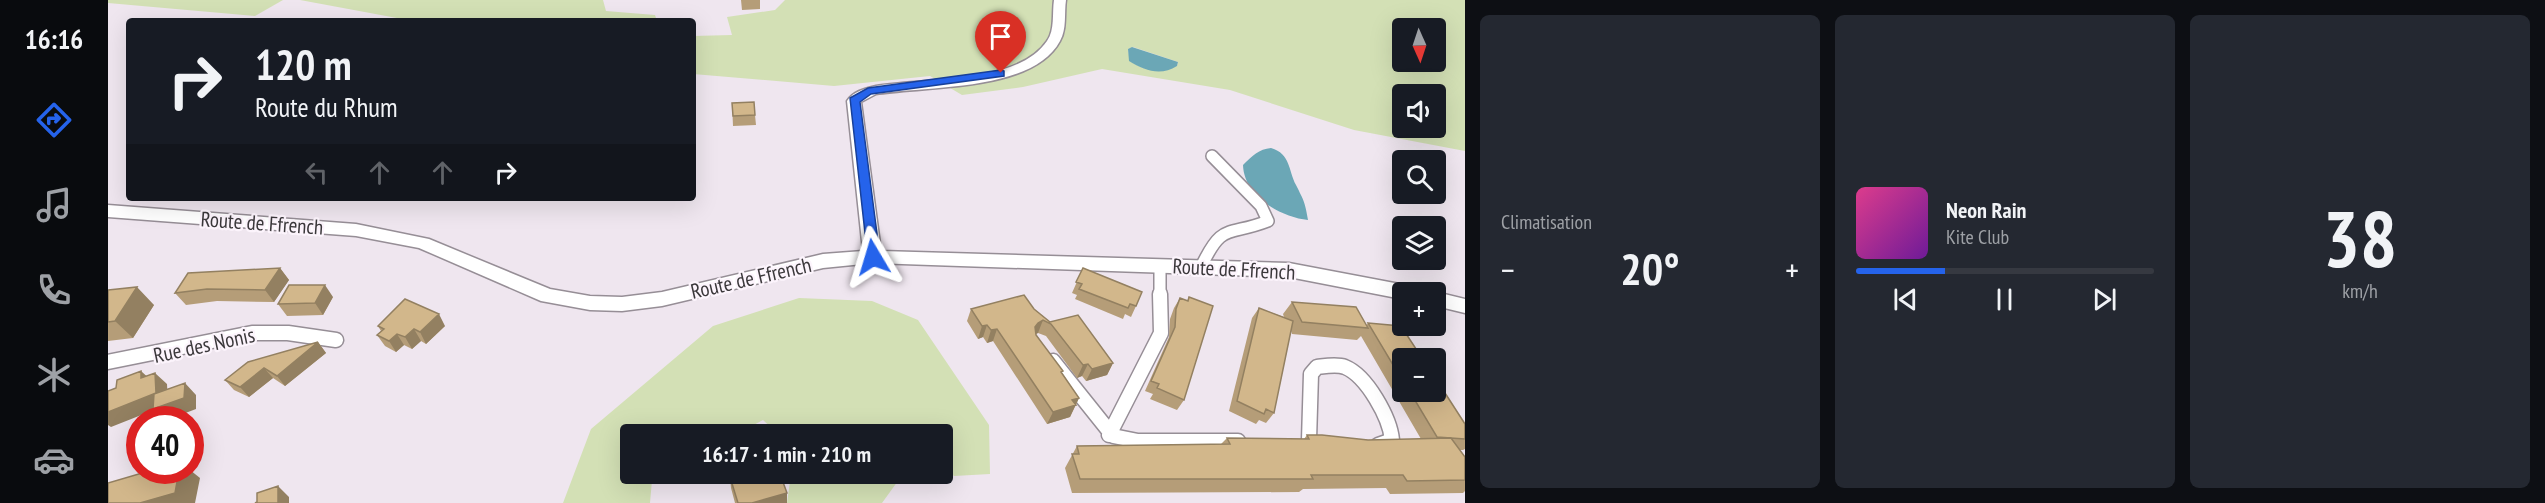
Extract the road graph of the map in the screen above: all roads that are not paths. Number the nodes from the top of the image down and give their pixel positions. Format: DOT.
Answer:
graph roads {
  1 [pos="1060,0"];
  2 [pos="1212,156"];
  3 [pos="108,210"];
  4 [pos="873,257"];
  5 [pos="1161,266"];
  6 [pos="1202,267"];
  7 [pos="1392,290"];
  8 [pos="1446,301"];
  9 [pos="1465,306"];
  10 [pos="336,340"];
  11 [pos="1046,351"];
  12 [pos="108,362"];
  13 [pos="1109,435"];
  14 [pos="1252,441"];
  15 [pos="1328,441"];
  16 [pos="1358,443"];
  1 -- 4 [label="main road"];
  2 -- 6 [label="street"];
  3 -- 4 [label="main road, Route de Ffrench"];
  4 -- 5 [label="main road, Route de Ffrench"];
  5 -- 6 [label="main road, Route de Ffrench"];
  5 -- 13 [label="street"];
  6 -- 7 [label="main road, Route de Ffrench"];
  8 -- 9 [label="main road"];
  10 -- 12 [label="street, Rue des Nonis"];
  11 -- 13 [label="street"];
  13 -- 14 [label="street"];
  15 -- 16 [label="street"];
}
